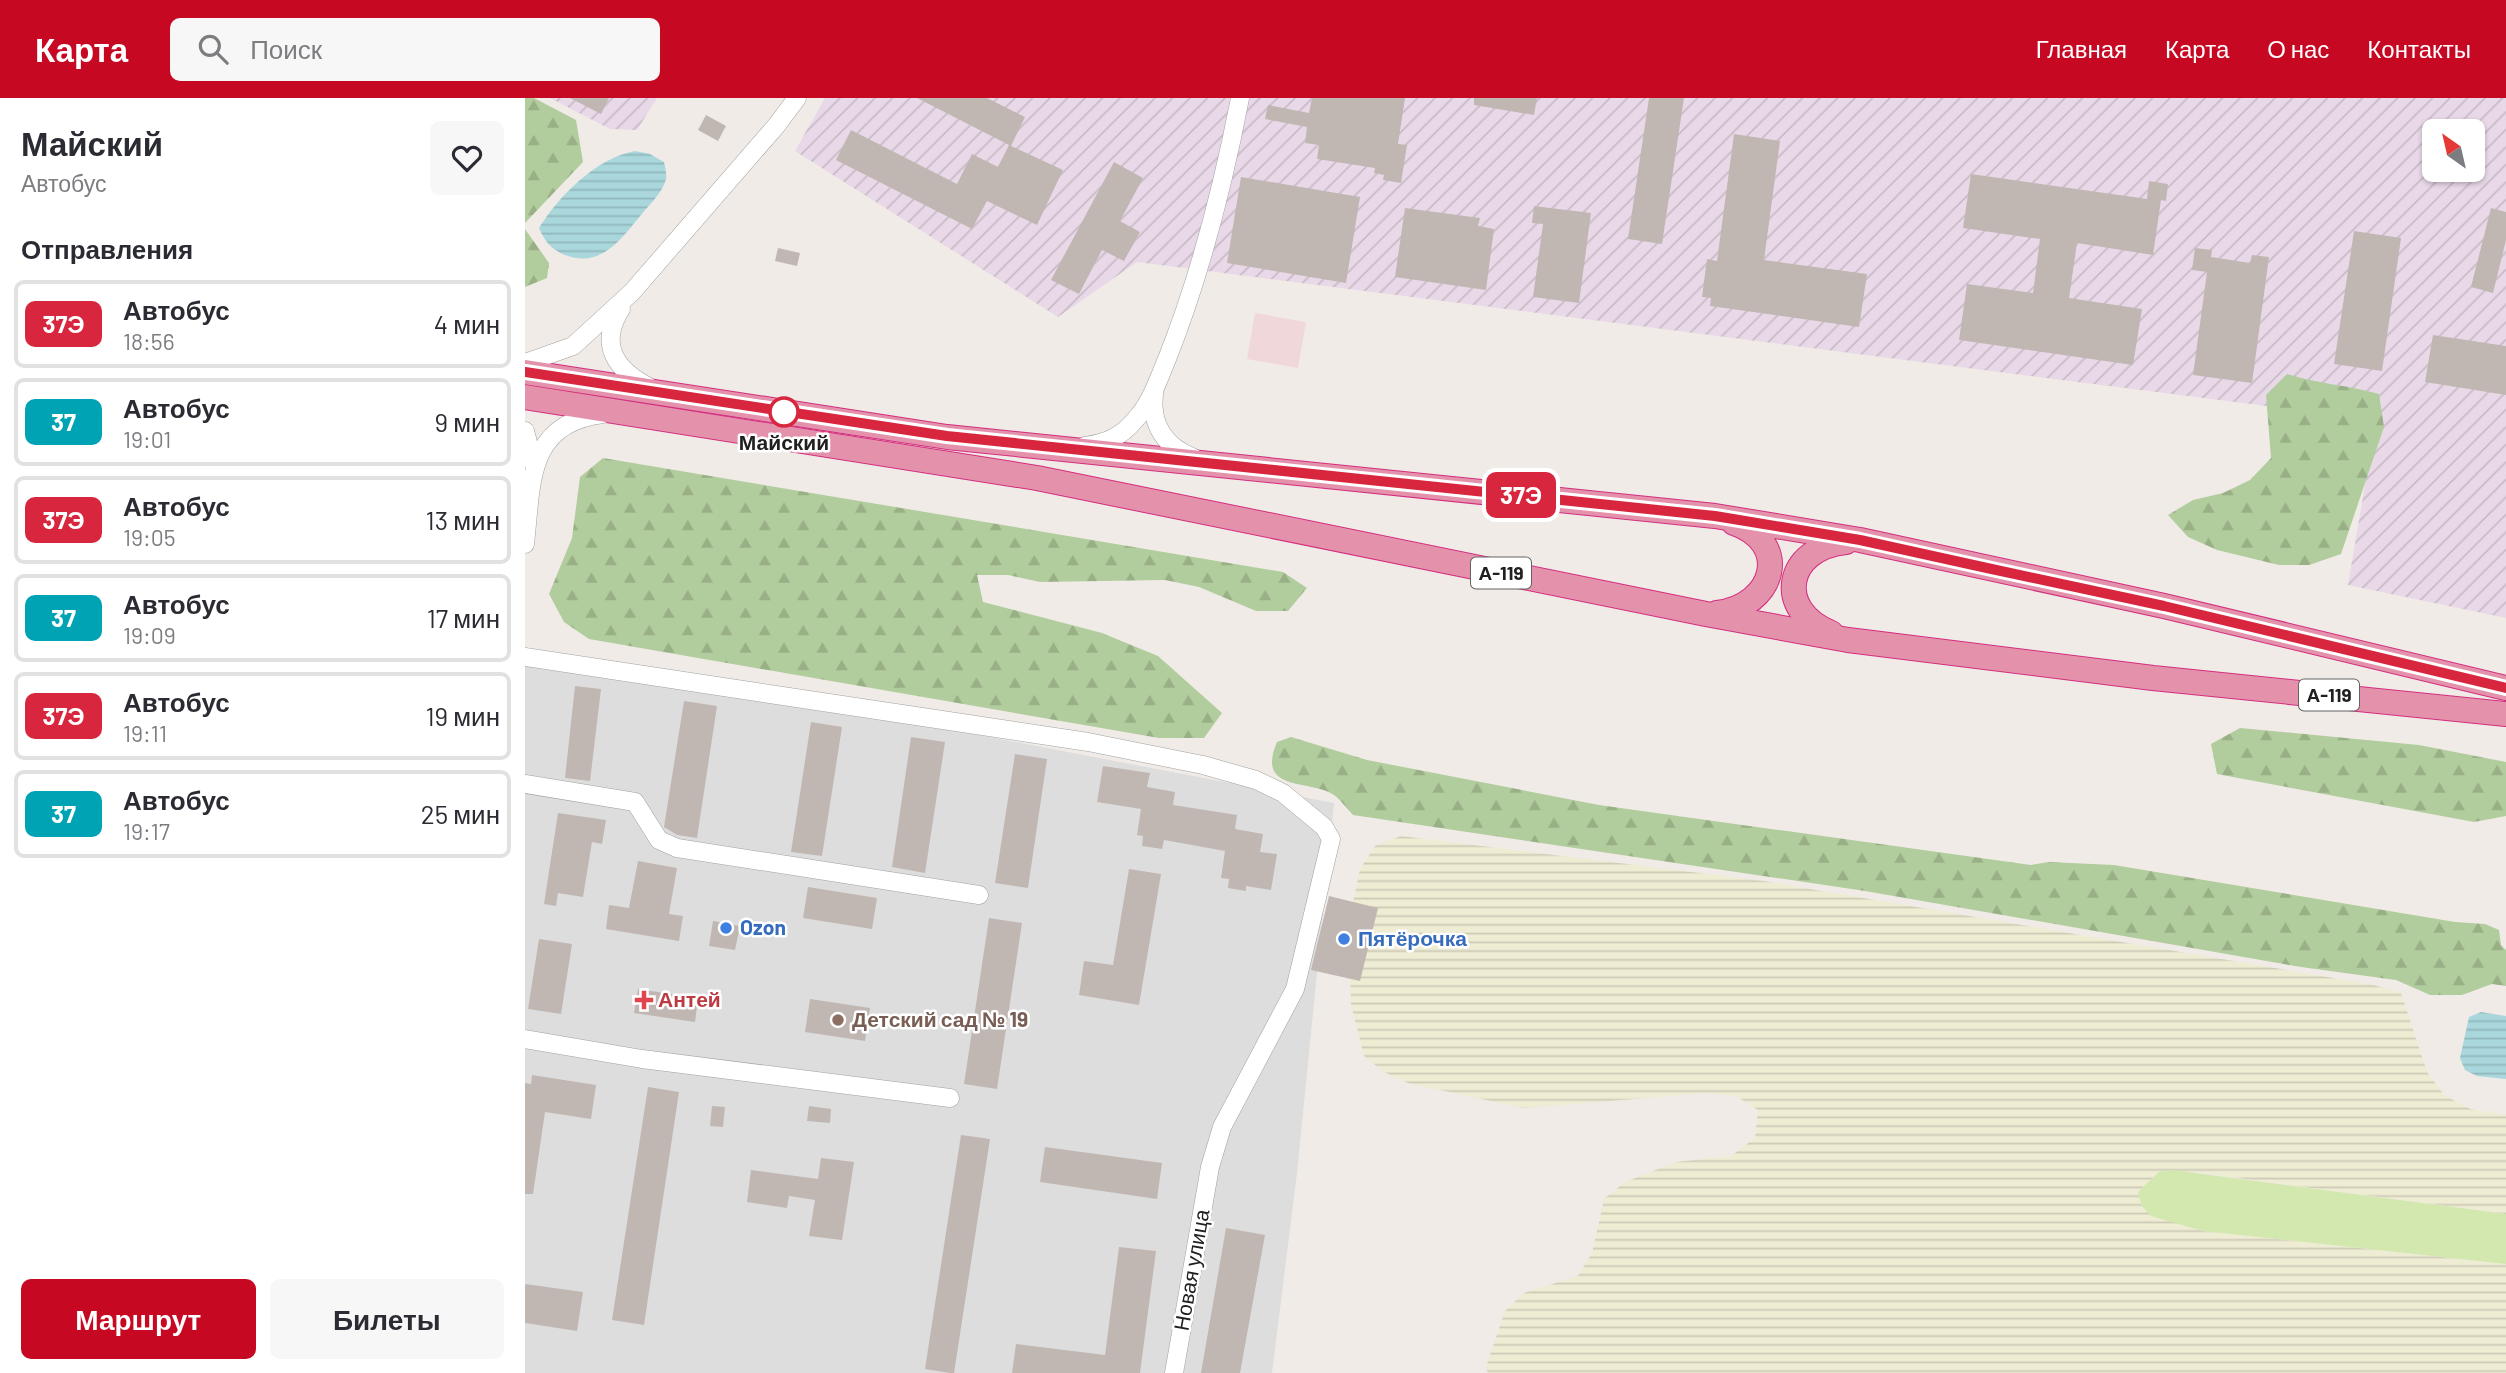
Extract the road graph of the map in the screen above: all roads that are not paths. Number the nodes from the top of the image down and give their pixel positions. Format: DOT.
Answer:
graph roads {
  1 [pos="797,98"];
  2 [pos="1240,98"];
  3 [pos="632,292"];
  4 [pos="525,363"];
  5 [pos="525,372"];
  6 [pos="1154,390"];
  7 [pos="659,393"];
  8 [pos="525,397"];
  9 [pos="625,412"];
  10 [pos="525,431"];
  11 [pos="1064,450"];
  12 [pos="1205,462"];
  13 [pos="534,465"];
  14 [pos="1715,516"];
  15 [pos="1860,540"];
  16 [pos="525,544"];
  17 [pos="1706,614"];
  18 [pos="1848,640"];
  19 [pos="525,657"];
  20 [pos="2506,688"];
  21 [pos="2506,714"];
  22 [pos="525,784"];
  23 [pos="979,895"];
  24 [pos="525,1039"];
  25 [pos="950,1098"];
  26 [pos="1174,1373"];
  1 -- 3 [label="street"];
  2 -- 6 [label="street"];
  3 -- 4 [label="street"];
  3 -- 7 [label="street"];
  5 -- 7 [label="highway, А-119"];
  6 -- 11 [label="street"];
  6 -- 12 [label="street"];
  7 -- 11 [label="highway, А-119"];
  8 -- 9 [label="highway, А-119"];
  9 -- 13 [label="street"];
  9 -- 17 [label="highway, А-119"];
  10 -- 13 [label="street"];
  11 -- 12 [label="highway, А-119"];
  12 -- 14 [label="highway, А-119"];
  13 -- 16 [label="street"];
  14 -- 15 [label="highway, А-119"];
  14 -- 17 [label="highway"];
  15 -- 18 [label="highway"];
  15 -- 20 [label="highway, А-119"];
  17 -- 18 [label="highway, А-119"];
  18 -- 21 [label="highway, А-119"];
  19 -- 26 [label="street, Новая улица"];
  22 -- 23 [label="street"];
  24 -- 25 [label="street"];
}
